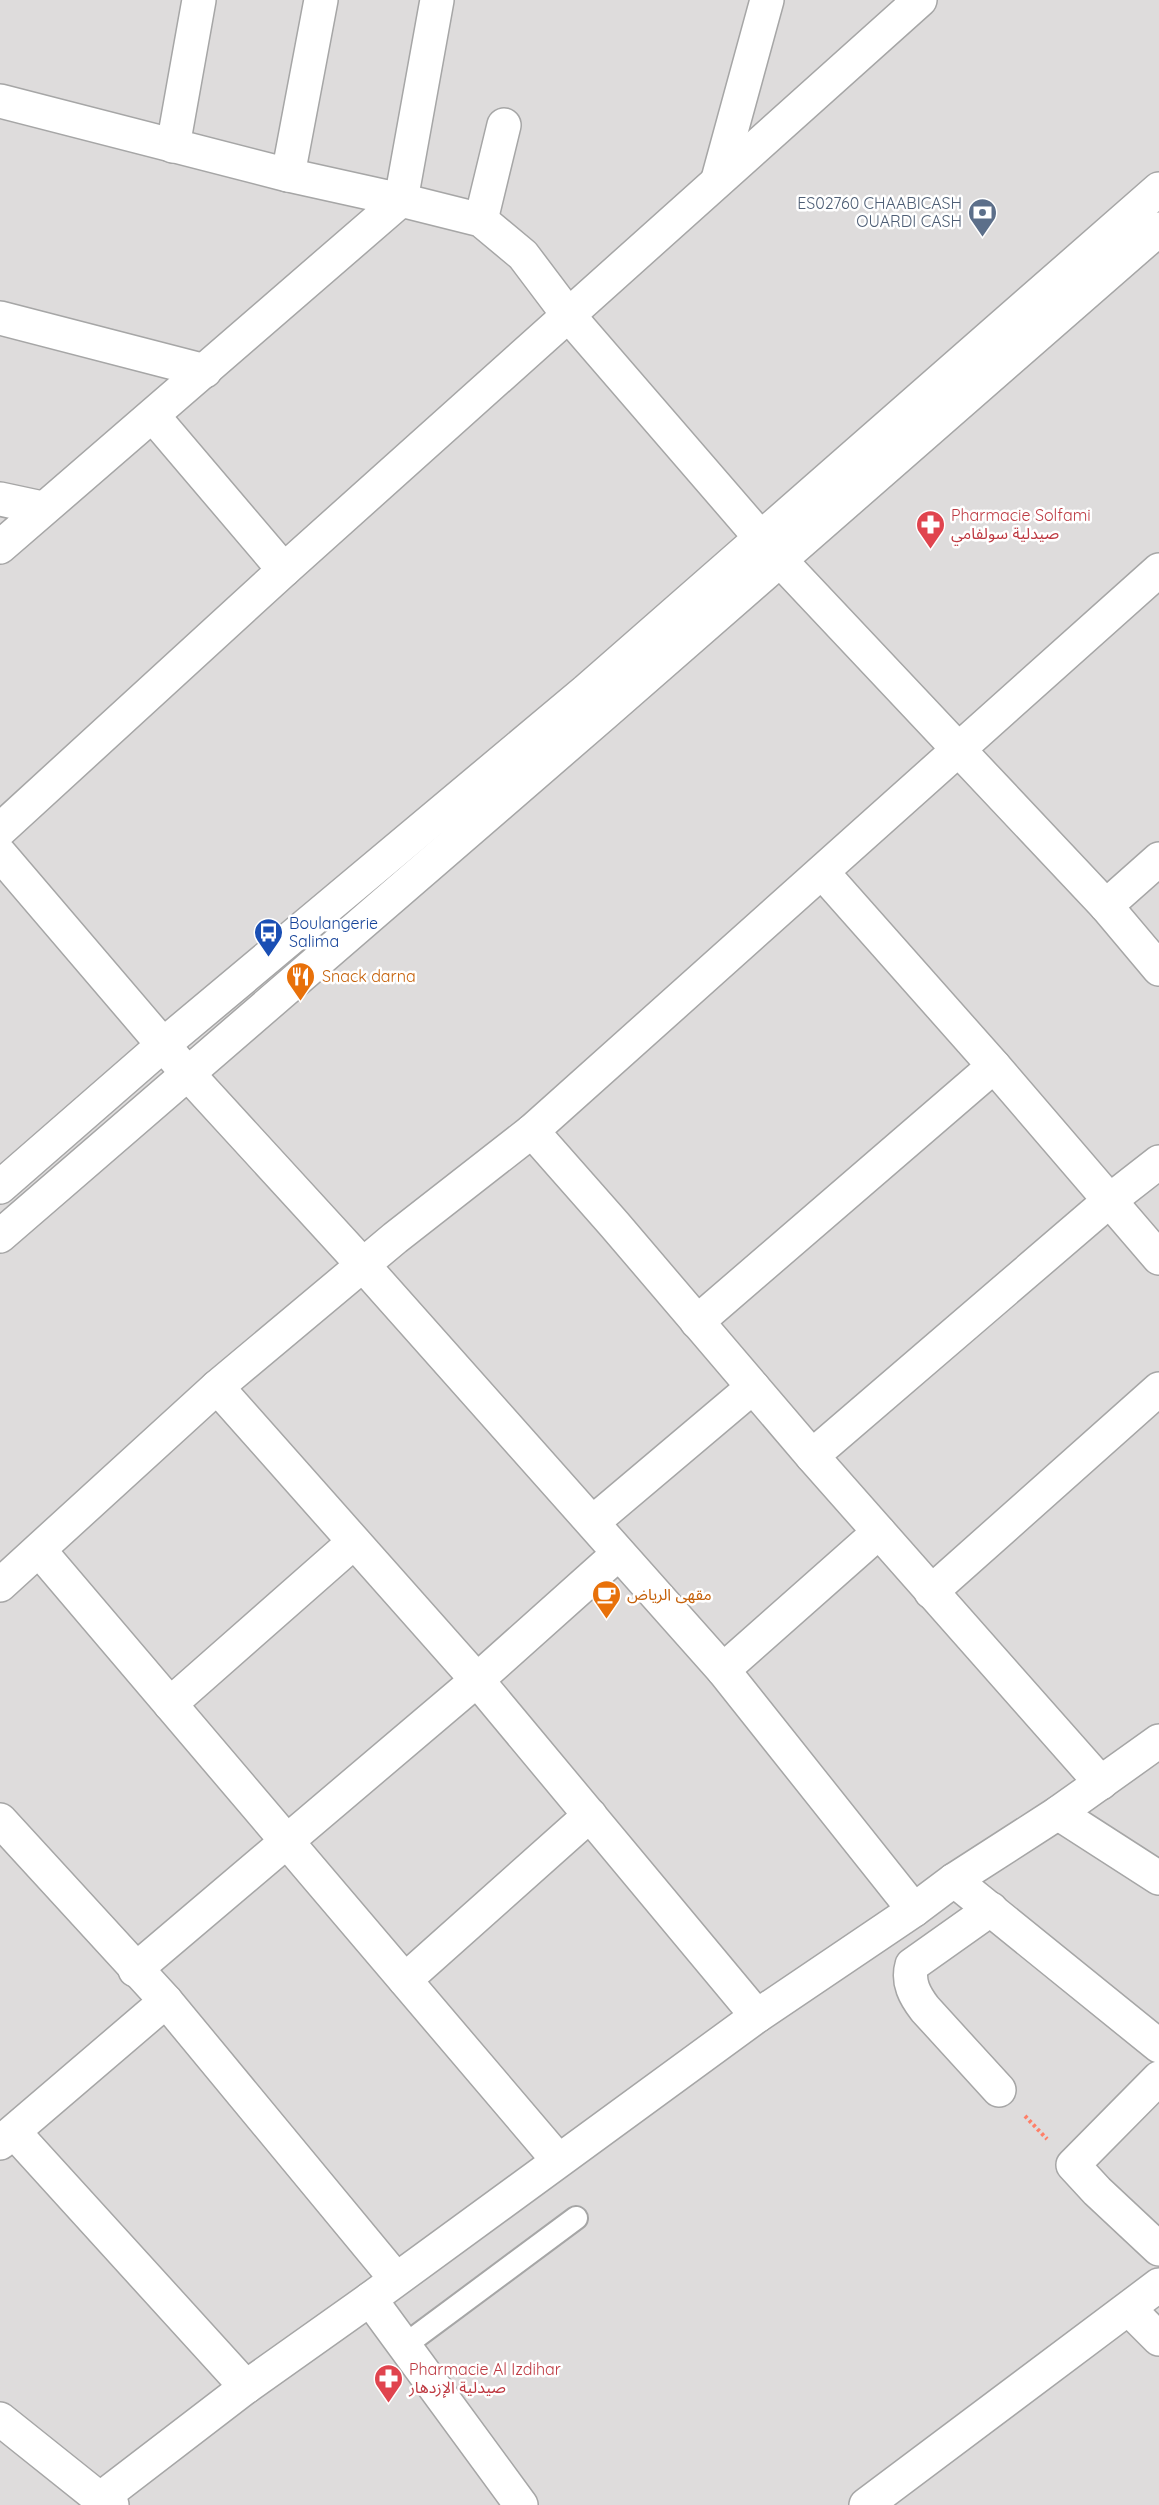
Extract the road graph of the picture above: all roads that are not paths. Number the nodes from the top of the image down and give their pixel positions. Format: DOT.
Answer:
graph roads {
  1 [pos="199,0"];
  2 [pos="321,0"];
  3 [pos="437,0"];
  4 [pos="767,0"];
  5 [pos="920,0"];
  6 [pos="0,101"];
  7 [pos="504,125"];
  8 [pos="173,146"];
  9 [pos="288,175"];
  10 [pos="718,179"];
  11 [pos="1159,189"];
  12 [pos="401,200"];
  13 [pos="481,220"];
  14 [pos="1159,229"];
  15 [pos="569,316"];
  16 [pos="0,318"];
  17 [pos="205,371"];
  18 [pos="153,416"];
  19 [pos="0,499"];
  20 [pos="42,508"];
  21 [pos="0,547"];
  22 [pos="770,549"];
  23 [pos="284,570"];
  24 [pos="1159,570"];
  25 [pos="958,748"];
  26 [pos="0,830"];
  27 [pos="0,854"];
  28 [pos="1159,859"];
  29 [pos="822,872"];
  30 [pos="1106,906"];
  31 [pos="1159,969"];
  32 [pos="163,1045"];
  33 [pos="994,1066"];
  34 [pos="188,1074"];
  35 [pos="532,1131"];
  36 [pos="1159,1162"];
  37 [pos="0,1187"];
  38 [pos="1109,1201"];
  39 [pos="0,1236"];
  40 [pos="1159,1258"];
  41 [pos="363,1264"];
  42 [pos="697,1322"];
  43 [pos="217,1387"];
  44 [pos="753,1387"];
  45 [pos="1159,1389"];
  46 [pos="812,1456"];
  47 [pos="593,1522"];
  48 [pos="879,1532"];
  49 [pos="354,1542"];
  50 [pos="39,1550"];
  51 [pos="618,1554"];
  52 [pos="0,1585"];
  53 [pos="931,1592"];
  54 [pos="723,1670"];
  55 [pos="477,1680"];
  56 [pos="170,1704"];
  57 [pos="1159,1742"];
  58 [pos="1101,1783"];
  59 [pos="1058,1813"];
  60 [pos="590,1815"];
  61 [pos="0,1820"];
  62 [pos="285,1840"];
  63 [pos="1159,1878"];
  64 [pos="954,1880"];
  65 [pos="991,1909"];
  66 [pos="914,1910"];
  67 [pos="135,1970"];
  68 [pos="405,1980"];
  69 [pos="166,2001"];
  70 [pos="756,2016"];
  71 [pos="1159,2046"];
  72 [pos="1159,2078"];
  73 [pos="999,2090"];
  74 [pos="7,2138"];
  75 [pos="558,2160"];
  76 [pos="576,2218"];
  77 [pos="1159,2249"];
  78 [pos="396,2279"];
  79 [pos="1159,2285"];
  80 [pos="370,2300"];
  81 [pos="1129,2309"];
  82 [pos="1159,2339"];
  83 [pos="405,2345"];
  84 [pos="246,2387"];
  85 [pos="0,2419"];
  86 [pos="101,2503"];
  87 [pos="521,2505"];
  88 [pos="866,2505"];
  1 -- 8 [label="street"];
  2 -- 9 [label="street"];
  3 -- 12 [label="street"];
  4 -- 10 [label="street"];
  5 -- 10 [label="street"];
  6 -- 8 [label="street"];
  7 -- 13 [label="street"];
  8 -- 9 [label="street"];
  9 -- 12 [label="street"];
  10 -- 15 [label="street"];
  11 -- 22 [label="street"];
  12 -- 13 [label="street"];
  12 -- 17 [label="street"];
  13 -- 15 [label="street"];
  14 -- 22 [label="street"];
  15 -- 22 [label="street"];
  15 -- 23 [label="street"];
  16 -- 17 [label="street"];
  17 -- 18 [label="street"];
  18 -- 20 [label="street"];
  18 -- 23 [label="street"];
  19 -- 20 [label="street"];
  20 -- 21 [label="street"];
  22 -- 25 [label="street"];
  22 -- 32 [label="street"];
  22 -- 34 [label="street"];
  23 -- 26 [label="street"];
  24 -- 25 [label="street"];
  25 -- 29 [label="street"];
  25 -- 30 [label="street"];
  27 -- 32 [label="street"];
  28 -- 30 [label="street"];
  29 -- 33 [label="street"];
  29 -- 35 [label="street"];
  30 -- 31 [label="street"];
  32 -- 34 [label="street"];
  32 -- 37 [label="street"];
  33 -- 38 [label="street"];
  33 -- 42 [label="street"];
  34 -- 39 [label="street"];
  34 -- 41 [label="street"];
  35 -- 41 [label="street"];
  35 -- 42 [label="street"];
  36 -- 38 [label="street"];
  38 -- 40 [label="street"];
  38 -- 46 [label="street"];
  41 -- 43 [label="street"];
  41 -- 47 [label="street"];
  42 -- 44 [label="street"];
  43 -- 49 [label="street"];
  43 -- 50 [label="street"];
  44 -- 46 [label="street"];
  44 -- 47 [label="street"];
  45 -- 53 [label="street"];
  46 -- 48 [label="street"];
  47 -- 51 [label="street"];
  48 -- 53 [label="street"];
  48 -- 54 [label="street"];
  49 -- 55 [label="street"];
  49 -- 56 [label="street"];
  50 -- 52 [label="street"];
  50 -- 56 [label="street"];
  51 -- 54 [label="street"];
  51 -- 55 [label="street"];
  53 -- 58 [label="street"];
  54 -- 66 [label="street"];
  55 -- 60 [label="street"];
  55 -- 62 [label="street"];
  56 -- 62 [label="street"];
  57 -- 58 [label="street"];
  58 -- 59 [label="street"];
  59 -- 63 [label="street"];
  59 -- 64 [label="street"];
  60 -- 68 [label="street"];
  60 -- 70 [label="street"];
  61 -- 67 [label="street"];
  62 -- 67 [label="street"];
  62 -- 68 [label="street"];
  64 -- 65 [label="street"];
  64 -- 66 [label="street"];
  65 -- 71 [label="street"];
  65 -- 73 [label="street"];
  66 -- 70 [label="street"];
  67 -- 69 [label="street"];
  68 -- 75 [label="street"];
  69 -- 74 [label="street"];
  69 -- 78 [label="street"];
  70 -- 75 [label="street"];
  72 -- 77 [label="street"];
  74 -- 84 [label="street"];
  75 -- 78 [label="street"];
  76 -- 83 [label="lane"];
  78 -- 80 [label="street"];
  79 -- 81 [label="street"];
  80 -- 83 [label="street"];
  80 -- 84 [label="street"];
  81 -- 82 [label="street"];
  81 -- 88 [label="street"];
  83 -- 87 [label="street"];
  84 -- 86 [label="street"];
  85 -- 86 [label="street"];
}
